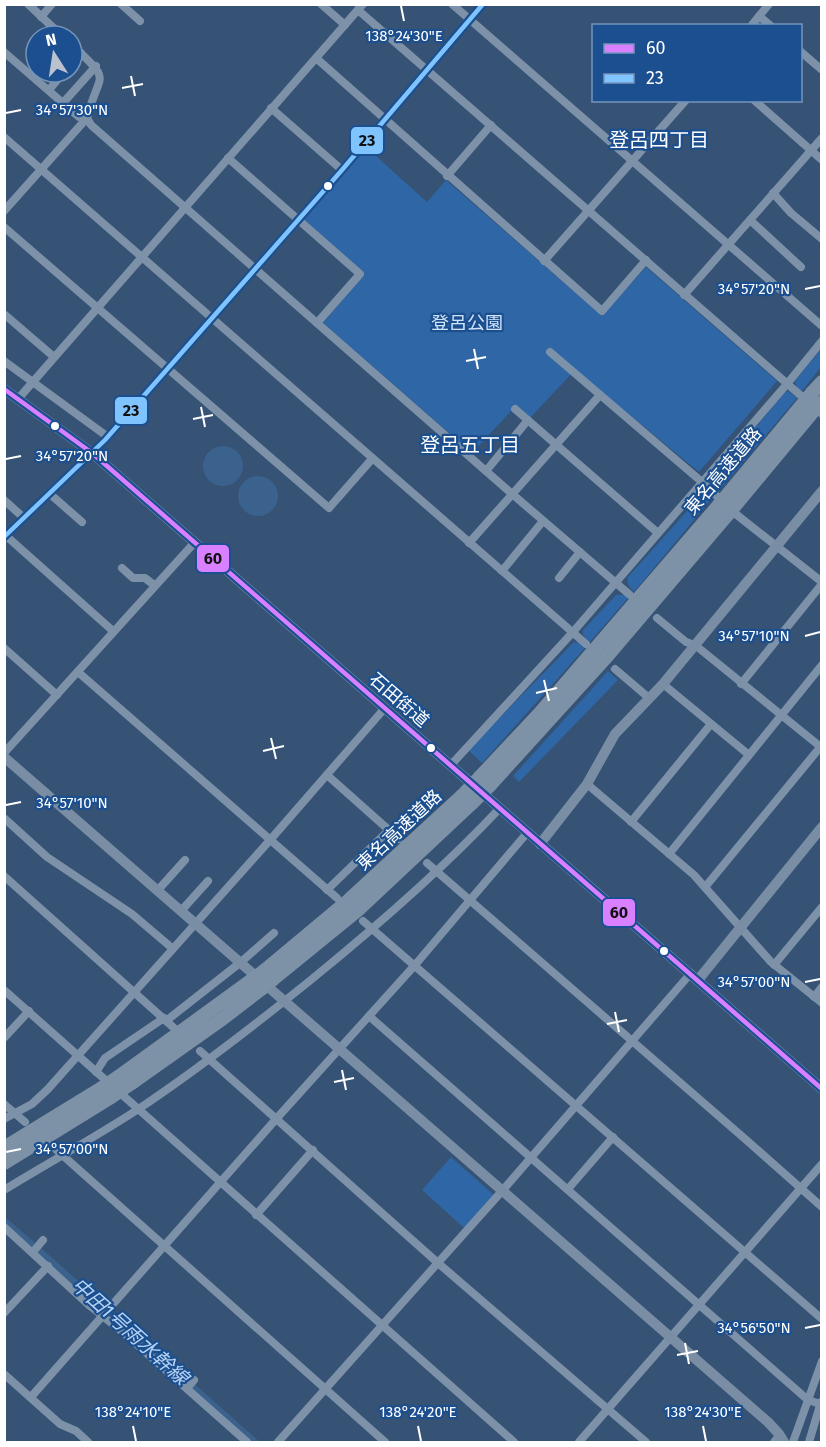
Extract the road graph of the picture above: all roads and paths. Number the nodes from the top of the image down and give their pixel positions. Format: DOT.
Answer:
graph roads {
  1 [pos="28,4"];
  2 [pos="52,4"];
  3 [pos="321,4"];
  4 [pos="452,4"];
  5 [pos="483,4"];
  6 [pos="769,4"];
  7 [pos="123,5"];
  8 [pos="361,7"];
  9 [pos="759,16"];
  10 [pos="41,17"];
  11 [pos="470,20"];
  12 [pos="140,21"];
  13 [pos="49,24"];
  14 [pos="753,24"];
  15 [pos="769,24"];
  16 [pos="345,25"];
  17 [pos="4,52"];
  18 [pos="802,52"];
  19 [pos="84,56"];
  20 [pos="316,58"];
  21 [pos="96,66"];
  22 [pos="427,69"];
  23 [pos="822,70"];
  24 [pos="54,84"];
  25 [pos="49,90"];
  26 [pos="684,102"];
  27 [pos="756,102"];
  28 [pos="63,103"];
  29 [pos="271,108"];
  30 [pos="87,118"];
  31 [pos="384,120"];
  32 [pos="491,125"];
  33 [pos="822,138"];
  34 [pos="6,142"];
  35 [pos="810,150"];
  36 [pos="228,158"];
  37 [pos="822,160"];
  38 [pos="632,161"];
  39 [pos="41,169"];
  40 [pos="342,170"];
  41 [pos="447,176"];
  42 [pos="773,193"];
  43 [pos="185,207"];
  44 [pos="589,210"];
  45 [pos="4,211"];
  46 [pos="298,220"];
  47 [pos="750,220"];
  48 [pos="4,227"];
  49 [pos="822,239"];
  50 [pos="729,244"];
  51 [pos="140,257"];
  52 [pos="646,260"];
  53 [pos="544,261"];
  54 [pos="801,267"];
  55 [pos="254,268"];
  56 [pos="684,295"];
  57 [pos="97,307"];
  58 [pos="4,314"];
  59 [pos="211,319"];
  60 [pos="316,323"];
  61 [pos="822,327"];
  62 [pos="822,341"];
  63 [pos="550,352"];
  64 [pos="54,357"];
  65 [pos="4,361"];
  66 [pos="168,370"];
  67 [pos="32,382"];
  68 [pos="822,382"];
  69 [pos="787,384"];
  70 [pos="4,389"];
  71 [pos="600,395"];
  72 [pos="18,399"];
  73 [pos="819,403"];
  74 [pos="515,410"];
  75 [pos="528,420"];
  76 [pos="108,437"];
  77 [pos="555,443"];
  78 [pos="92,453"];
  79 [pos="372,459"];
  80 [pos="486,471"];
  81 [pos="702,482"];
  82 [pos="822,491"];
  83 [pos="512,493"];
  84 [pos="50,494"];
  85 [pos="4,500"];
  86 [pos="24,518"];
  87 [pos="543,520"];
  88 [pos="82,522"];
  89 [pos="658,533"];
  90 [pos="5,536"];
  91 [pos="195,542"];
  92 [pos="470,543"];
  93 [pos="778,547"];
  94 [pos="580,552"];
  95 [pos="122,568"];
  96 [pos="502,571"];
  97 [pos="559,578"];
  98 [pos="615,582"];
  99 [pos="822,583"];
  100 [pos="154,585"];
  101 [pos="630,595"];
  102 [pos="657,618"];
  103 [pos="113,631"];
  104 [pos="573,632"];
  105 [pos="586,644"];
  106 [pos="695,645"];
  107 [pos="4,648"];
  108 [pos="822,665"];
  109 [pos="615,669"];
  110 [pos="78,672"];
  111 [pos="663,684"];
  112 [pos="741,684"];
  113 [pos="57,695"];
  114 [pos="649,698"];
  115 [pos="384,709"];
  116 [pos="780,715"];
  117 [pos="711,724"];
  118 [pos="821,747"];
  119 [pos="5,753"];
  120 [pos="749,755"];
  121 [pos="450,766"];
  122 [pos="327,775"];
  123 [pos="587,784"];
  124 [pos="500,808"];
  125 [pos="4,818"];
  126 [pos="631,822"];
  127 [pos="822,827"];
  128 [pos="389,830"];
  129 [pos="527,833"];
  130 [pos="271,839"];
  131 [pos="399,839"];
  132 [pos="540,844"];
  133 [pos="669,854"];
  134 [pos="185,860"];
  135 [pos="427,863"];
  136 [pos="436,871"];
  137 [pos="4,876"];
  138 [pos="208,881"];
  139 [pos="706,886"];
  140 [pos="158,890"];
  141 [pos="327,890"];
  142 [pos="337,898"];
  143 [pos="471,900"];
  144 [pos="822,907"];
  145 [pos="181,911"];
  146 [pos="363,921"];
  147 [pos="195,923"];
  148 [pos="373,929"];
  149 [pos="741,929"];
  150 [pos="274,933"];
  151 [pos="172,948"];
  152 [pos="241,962"];
  153 [pos="415,965"];
  154 [pos="774,965"];
  155 [pos="694,977"];
  156 [pos="822,987"];
  157 [pos="4,990"];
  158 [pos="133,992"];
  159 [pos="814,997"];
  160 [pos="285,1001"];
  161 [pos="822,1003"];
  162 [pos="29,1011"];
  163 [pos="369,1016"];
  164 [pos="165,1019"];
  165 [pos="174,1028"];
  166 [pos="4,1038"];
  167 [pos="632,1041"];
  168 [pos="339,1049"];
  169 [pos="200,1051"];
  170 [pos="78,1056"];
  171 [pos="209,1058"];
  172 [pos="96,1072"];
  173 [pos="822,1089"];
  174 [pos="106,1092"];
  175 [pos="4,1104"];
  176 [pos="576,1104"];
  177 [pos="137,1109"];
  178 [pos="15,1113"];
  179 [pos="277,1118"];
  180 [pos="4,1119"];
  181 [pos="25,1122"];
  182 [pos="613,1137"];
  183 [pos="51,1145"];
  184 [pos="4,1148"];
  185 [pos="314,1150"];
  186 [pos="62,1155"];
  187 [pos="531,1157"];
  188 [pos="4,1163"];
  189 [pos="822,1164"];
  190 [pos="221,1183"];
  191 [pos="800,1188"];
  192 [pos="567,1189"];
  193 [pos="4,1190"];
  194 [pos="502,1191"];
  195 [pos="822,1207"];
  196 [pos="256,1215"];
  197 [pos="4,1227"];
  198 [pos="164,1246"];
  199 [pos="745,1252"];
  200 [pos="438,1263"];
  201 [pos="53,1266"];
  202 [pos="699,1304"];
  203 [pos="106,1312"];
  204 [pos="4,1313"];
  205 [pos="822,1319"];
  206 [pos="382,1326"];
  207 [pos="670,1337"];
  208 [pos="822,1361"];
  209 [pos="4,1374"];
  210 [pos="326,1389"];
  211 [pos="31,1397"];
  212 [pos="808,1400"];
  213 [pos="821,1402"];
  214 [pos="608,1409"];
  215 [pos="779,1440"];
  216 [pos="88,1443"];
  217 [pos="247,1443"];
  218 [pos="278,1443"];
  219 [pos="385,1443"];
  220 [pos="514,1443"];
  221 [pos="579,1443"];
  222 [pos="646,1443"];
  223 [pos="793,1443"];
  224 [pos="808,1443"];
  1 -- 10 [label="street"];
  2 -- 10 [label="street"];
  3 -- 16 [label="street"];
  4 -- 11 [label="street"];
  5 -- 11 [label="street"];
  6 -- 9 [label="street"];
  7 -- 12 [label="street"];
  8 -- 16 [label="street"];
  8 -- 22 [label="street"];
  9 -- 14 [label="street"];
  9 -- 15 [label="street"];
  10 -- 13 [label="street"];
  11 -- 22 [label="street"];
  11 -- 38 [label="street"];
  16 -- 20 [label="street"];
  17 -- 25 [label="street"];
  18 -- 23 [label="street"];
  19 -- 21 [label="street"];
  20 -- 29 [label="street"];
  20 -- 31 [label="street"];
  21 -- 28 [label="street"];
  21 -- 30 [label="street"];
  22 -- 31 [label="street"];
  22 -- 32 [label="street"];
  24 -- 25 [label="street"];
  25 -- 28 [label="street"];
  26 -- 38 [label="street"];
  27 -- 35 [label="street"];
  28 -- 30 [label="street"];
  29 -- 36 [label="street"];
  29 -- 40 [label="street"];
  30 -- 39 [label="street"];
  30 -- 43 [label="street"];
  31 -- 40 [label="street"];
  31 -- 41 [label="street"];
  32 -- 41 [label="street"];
  32 -- 44 [label="street"];
  33 -- 35 [label="street"];
  34 -- 39 [label="street"];
  35 -- 37 [label="street"];
  35 -- 42 [label="street"];
  36 -- 43 [label="street"];
  36 -- 46 [label="street"];
  38 -- 44 [label="street"];
  38 -- 50 [label="street"];
  39 -- 45 [label="street"];
  39 -- 51 [label="street"];
  40 -- 46 [label="street"];
  41 -- 53 [label="street"];
  42 -- 47 [label="street"];
  42 -- 49 [label="street"];
  43 -- 51 [label="street"];
  43 -- 55 [label="street"];
  44 -- 52 [label="street"];
  44 -- 53 [label="street"];
  46 -- 55 [label="street"];
  46 -- 60 [label="street"];
  47 -- 50 [label="street"];
  47 -- 54 [label="street"];
  48 -- 57 [label="street"];
  50 -- 56 [label="street"];
  50 -- 61 [label="street"];
  51 -- 57 [label="street"];
  51 -- 59 [label="street"];
  52 -- 53 [label="street"];
  52 -- 56 [label="street"];
  55 -- 59 [label="street"];
  55 -- 60 [label="street"];
  56 -- 69 [label="street"];
  57 -- 64 [label="street"];
  57 -- 66 [label="street"];
  58 -- 64 [label="street"];
  59 -- 66 [label="street"];
  59 -- 79 [label="street"];
  60 -- 80 [label="street"];
  62 -- 69 [label="street"];
  63 -- 71 [label="street"];
  64 -- 67 [label="street"];
  65 -- 67 [label="street"];
  66 -- 76 [label="street"];
  66 -- 79 [label="street"];
  67 -- 72 [label="street"];
  67 -- 76 [label="street"];
  68 -- 73 [label="highway, 東名高速道路"];
  69 -- 73 [label="street"];
  69 -- 81 [label="street"];
  70 -- 72 [label="street, 石田街道"];
  71 -- 77 [label="street"];
  71 -- 81 [label="street"];
  72 -- 78 [label="street, 石田街道"];
  73 -- 174 [label="highway, 東名高速道路, bridge"];
  74 -- 75 [label="street"];
  75 -- 77 [label="street"];
  75 -- 80 [label="street"];
  76 -- 78 [label="street"];
  77 -- 83 [label="street"];
  77 -- 89 [label="street"];
  78 -- 84 [label="street"];
  78 -- 91 [label="street, 石田街道"];
  79 -- 92 [label="street"];
  80 -- 83 [label="street"];
  81 -- 89 [label="street"];
  81 -- 93 [label="street"];
  82 -- 93 [label="street"];
  83 -- 87 [label="street"];
  83 -- 92 [label="street"];
  84 -- 86 [label="street"];
  84 -- 88 [label="street"];
  85 -- 86 [label="street"];
  86 -- 90 [label="street"];
  87 -- 94 [label="street"];
  87 -- 96 [label="street"];
  89 -- 98 [label="street"];
  90 -- 103 [label="street"];
  91 -- 100 [label="street"];
  91 -- 115 [label="street, 石田街道"];
  92 -- 96 [label="street"];
  93 -- 99 [label="street"];
  93 -- 106 [label="street"];
  94 -- 97 [label="street"];
  94 -- 98 [label="street"];
  95 -- 100 [label="street"];
  96 -- 104 [label="street"];
  98 -- 101 [label="street"];
  98 -- 104 [label="street"];
  99 -- 112 [label="street"];
  100 -- 103 [label="street"];
  102 -- 106 [label="street"];
  103 -- 110 [label="street"];
  104 -- 105 [label="street"];
  104 -- 121 [label="street"];
  106 -- 111 [label="street"];
  106 -- 112 [label="street"];
  107 -- 113 [label="street"];
  108 -- 116 [label="street"];
  109 -- 114 [label="street"];
  110 -- 113 [label="street"];
  110 -- 130 [label="street"];
  111 -- 114 [label="street"];
  111 -- 117 [label="street"];
  112 -- 116 [label="street"];
  113 -- 119 [label="street"];
  114 -- 123 [label="street"];
  115 -- 121 [label="street, 石田街道"];
  115 -- 122 [label="street"];
  116 -- 118 [label="street"];
  116 -- 120 [label="street"];
  117 -- 120 [label="street"];
  117 -- 126 [label="street"];
  118 -- 139 [label="street"];
  119 -- 140 [label="street"];
  120 -- 133 [label="street"];
  121 -- 124 [label="street, 石田街道"];
  122 -- 128 [label="street"];
  122 -- 130 [label="street"];
  123 -- 126 [label="street"];
  123 -- 132 [label="street"];
  124 -- 129 [label="street, 石田街道"];
  124 -- 136 [label="street"];
  125 -- 151 [label="street"];
  126 -- 133 [label="street"];
  127 -- 149 [label="street"];
  128 -- 131 [label="street"];
  128 -- 141 [label="street"];
  129 -- 132 [label="street, 石田街道"];
  129 -- 143 [label="street"];
  130 -- 141 [label="street"];
  130 -- 147 [label="street"];
  132 -- 155 [label="street, 石田街道"];
  133 -- 139 [label="street"];
  134 -- 140 [label="street"];
  135 -- 136 [label="street"];
  136 -- 143 [label="street"];
  136 -- 148 [label="street"];
  137 -- 158 [label="street"];
  138 -- 145 [label="street"];
  139 -- 149 [label="street"];
  140 -- 145 [label="street"];
  141 -- 142 [label="street"];
  143 -- 153 [label="street"];
  143 -- 167 [label="street"];
  144 -- 154 [label="street"];
  145 -- 147 [label="street"];
  146 -- 148 [label="street"];
  147 -- 151 [label="street"];
  147 -- 152 [label="street"];
  148 -- 153 [label="street"];
  148 -- 160 [label="street"];
  149 -- 154 [label="street"];
  149 -- 155 [label="street"];
  150 -- 152 [label="street"];
  151 -- 158 [label="street"];
  152 -- 160 [label="street"];
  152 -- 164 [label="street"];
  153 -- 163 [label="street"];
  153 -- 176 [label="street"];
  154 -- 159 [label="street"];
  155 -- 167 [label="street"];
  155 -- 173 [label="street, 石田街道"];
  156 -- 159 [label="street"];
  157 -- 162 [label="street"];
  158 -- 164 [label="street"];
  158 -- 170 [label="street"];
  159 -- 161 [label="street"];
  160 -- 168 [label="street"];
  160 -- 171 [label="street"];
  162 -- 166 [label="street"];
  162 -- 170 [label="street"];
  163 -- 168 [label="street"];
  163 -- 187 [label="street"];
  164 -- 165 [label="street"];
  164 -- 172 [label="street"];
  167 -- 176 [label="street"];
  167 -- 191 [label="street"];
  168 -- 179 [label="street"];
  168 -- 194 [label="street"];
  169 -- 171 [label="street"];
  170 -- 172 [label="street"];
  170 -- 178 [label="street"];
  171 -- 177 [label="street"];
  171 -- 179 [label="street"];
  172 -- 177 [label="street"];
  174 -- 184 [label="highway, 東名高速道路"];
  174 -- 188 [label="highway, 東名高速道路"];
  175 -- 178 [label="street"];
  176 -- 182 [label="street"];
  176 -- 187 [label="street"];
  177 -- 186 [label="street"];
  177 -- 190 [label="street"];
  178 -- 180 [label="street"];
  178 -- 181 [label="street"];
  179 -- 185 [label="street"];
  179 -- 190 [label="street"];
  182 -- 192 [label="street"];
  182 -- 199 [label="street"];
  183 -- 186 [label="street"];
  185 -- 196 [label="street"];
  185 -- 200 [label="street"];
  186 -- 193 [label="street"];
  186 -- 198 [label="street"];
  187 -- 192 [label="street"];
  187 -- 194 [label="street"];
  189 -- 191 [label="street"];
  190 -- 196 [label="street"];
  190 -- 198 [label="street"];
  191 -- 195 [label="street"];
  191 -- 199 [label="street"];
  192 -- 202 [label="street"];
  194 -- 200 [label="street"];
  194 -- 207 [label="street"];
  196 -- 206 [label="street"];
  197 -- 201 [label="street"];
  198 -- 203 [label="street"];
  198 -- 210 [label="street"];
  199 -- 202 [label="street"];
  199 -- 205 [label="street"];
  200 -- 206 [label="street"];
  200 -- 214 [label="street"];
  201 -- 203 [label="street"];
  201 -- 204 [label="street"];
  202 -- 207 [label="street"];
  202 -- 212 [label="street"];
  203 -- 211 [label="street"];
  203 -- 217 [label="street"];
  206 -- 210 [label="street"];
  206 -- 220 [label="street"];
  207 -- 214 [label="street"];
  207 -- 215 [label="street"];
  208 -- 212 [label="street"];
  209 -- 211 [label="street"];
  210 -- 218 [label="street"];
  210 -- 219 [label="street"];
  211 -- 216 [label="street"];
  212 -- 213 [label="street"];
  212 -- 223 [label="street"];
  213 -- 224 [label="street"];
  214 -- 221 [label="street"];
  214 -- 222 [label="street"];
}
